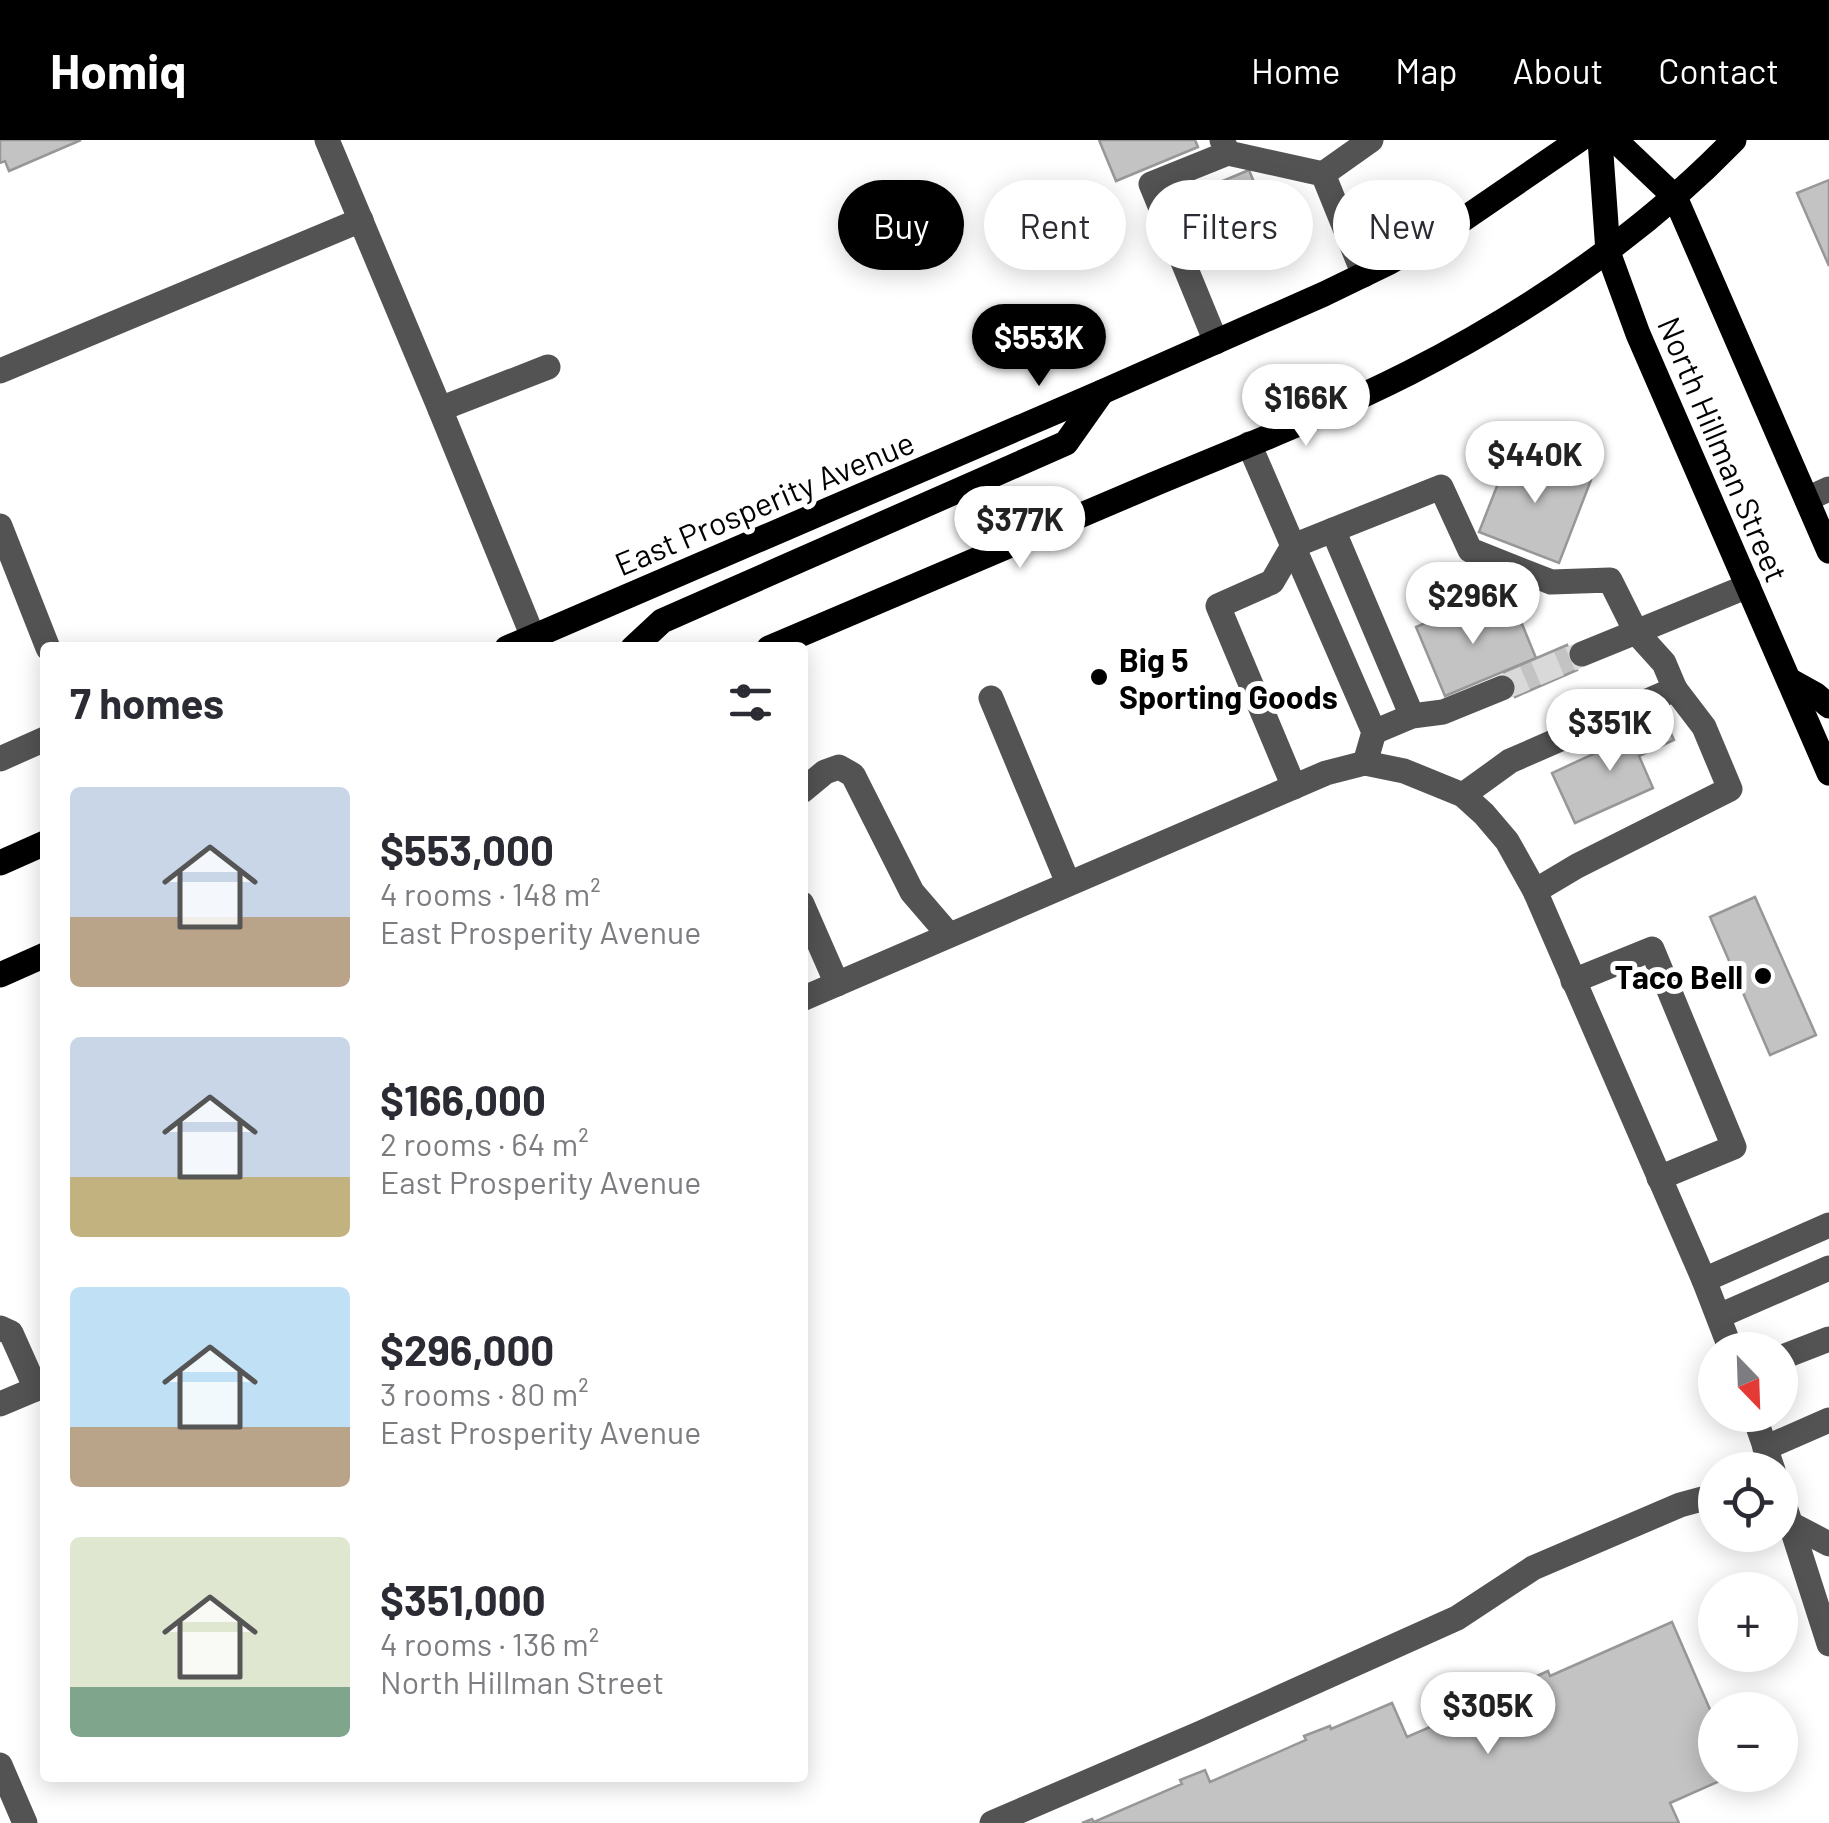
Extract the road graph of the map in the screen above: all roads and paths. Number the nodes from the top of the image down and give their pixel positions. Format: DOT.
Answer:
graph roads {
  1 [pos="327,140"];
  2 [pos="1371,140"];
  3 [pos="1579,140"];
  4 [pos="1600,140"];
  5 [pos="1615,140"];
  6 [pos="1734,140"];
  7 [pos="1225,146"];
  8 [pos="1323,174"];
  9 [pos="1674,197"];
  10 [pos="361,220"];
  11 [pos="1608,252"];
  12 [pos="1364,275"];
  13 [pos="1216,342"];
  14 [pos="548,367"];
  15 [pos="0,371"];
  16 [pos="1102,392"];
  17 [pos="440,409"];
  18 [pos="1249,444"];
  19 [pos="1818,494"];
  20 [pos="0,526"];
  21 [pos="1333,530"];
  22 [pos="1293,546"];
  23 [pos="1829,551"];
  24 [pos="1748,586"];
  25 [pos="1636,632"];
  26 [pos="46,642"];
  27 [pos="534,642"];
  28 [pos="639,642"];
  29 [pos="782,642"];
  30 [pos="1582,654"];
  31 [pos="1789,680"];
  32 [pos="1502,688"];
  33 [pos="1675,689"];
  34 [pos="991,698"];
  35 [pos="1829,706"];
  36 [pos="1412,716"];
  37 [pos="1374,732"];
  38 [pos="40,741"];
  39 [pos="0,759"];
  40 [pos="1365,763"];
  41 [pos="1829,773"];
  42 [pos="808,786"];
  43 [pos="1294,787"];
  44 [pos="1463,795"];
  45 [pos="40,845"];
  46 [pos="0,862"];
  47 [pos="1068,883"];
  48 [pos="1535,891"];
  49 [pos="808,918"];
  50 [pos="949,935"];
  51 [pos="40,957"];
  52 [pos="0,975"];
  53 [pos="1573,981"];
  54 [pos="837,984"];
  55 [pos="808,996"];
  56 [pos="1659,1178"];
  57 [pos="1829,1225"];
  58 [pos="1829,1268"];
  59 [pos="1704,1280"];
  60 [pos="1720,1316"];
  61 [pos="0,1328"];
  62 [pos="1725,1332"];
  63 [pos="1829,1340"];
  64 [pos="1798,1351"];
  65 [pos="40,1387"];
  66 [pos="0,1404"];
  67 [pos="1829,1420"];
  68 [pos="1780,1452"];
  69 [pos="1698,1500"];
  70 [pos="1798,1527"];
  71 [pos="1829,1544"];
  72 [pos="1797,1552"];
  73 [pos="1829,1644"];
  74 [pos="0,1765"];
  75 [pos="26,1823"];
  76 [pos="992,1823"];
  1 -- 10 [label="lane"];
  2 -- 8 [label="lane"];
  3 -- 12 [label="main road, East Prosperity Avenue"];
  4 -- 11 [label="main road, North Hillman Street"];
  5 -- 9 [label="main road, North Hillman Street"];
  6 -- 9 [label="main road"];
  7 -- 8 [label="lane"];
  7 -- 13 [label="lane"];
  8 -- 12 [label="lane"];
  9 -- 11 [label="main road"];
  9 -- 19 [label="main road, North Hillman Street"];
  10 -- 15 [label="lane"];
  10 -- 17 [label="lane"];
  11 -- 18 [label="main road"];
  11 -- 24 [label="main road, North Hillman Street"];
  12 -- 13 [label="main road, East Prosperity Avenue"];
  13 -- 16 [label="main road, East Prosperity Avenue"];
  14 -- 17 [label="lane"];
  16 -- 27 [label="main road, East Prosperity Avenue"];
  16 -- 28 [label="main road"];
  17 -- 27 [label="lane"];
  18 -- 22 [label="lane"];
  18 -- 29 [label="main road"];
  19 -- 23 [label="main road, North Hillman Street"];
  20 -- 26 [label="lane"];
  21 -- 22 [label="lane"];
  21 -- 25 [label="lane"];
  21 -- 36 [label="lane"];
  22 -- 37 [label="lane"];
  22 -- 43 [label="lane"];
  24 -- 25 [label="lane"];
  24 -- 31 [label="main road, North Hillman Street"];
  25 -- 30 [label="lane"];
  25 -- 33 [label="lane"];
  31 -- 35 [label="main road"];
  31 -- 41 [label="main road, North Hillman Street"];
  32 -- 36 [label="lane"];
  33 -- 44 [label="lane"];
  33 -- 48 [label="lane"];
  34 -- 47 [label="lane"];
  36 -- 37 [label="lane"];
  37 -- 40 [label="lane"];
  38 -- 39 [label="lane"];
  40 -- 43 [label="lane"];
  40 -- 44 [label="lane"];
  42 -- 50 [label="lane"];
  43 -- 47 [label="lane"];
  44 -- 48 [label="lane"];
  45 -- 46 [label="main road"];
  47 -- 50 [label="lane"];
  48 -- 53 [label="lane"];
  49 -- 54 [label="lane"];
  50 -- 54 [label="lane"];
  51 -- 52 [label="main road"];
  53 -- 56 [label="lane"];
  53 -- 56 [label="lane"];
  54 -- 55 [label="lane"];
  56 -- 59 [label="lane"];
  57 -- 59 [label="lane"];
  58 -- 60 [label="lane"];
  59 -- 60 [label="lane"];
  60 -- 62 [label="lane"];
  61 -- 65 [label="lane"];
  63 -- 64 [label="lane"];
  65 -- 66 [label="lane"];
  67 -- 68 [label="lane"];
  69 -- 76 [label="lane"];
  70 -- 71 [label="lane"];
  72 -- 73 [label="lane"];
  74 -- 75 [label="lane"];
}
